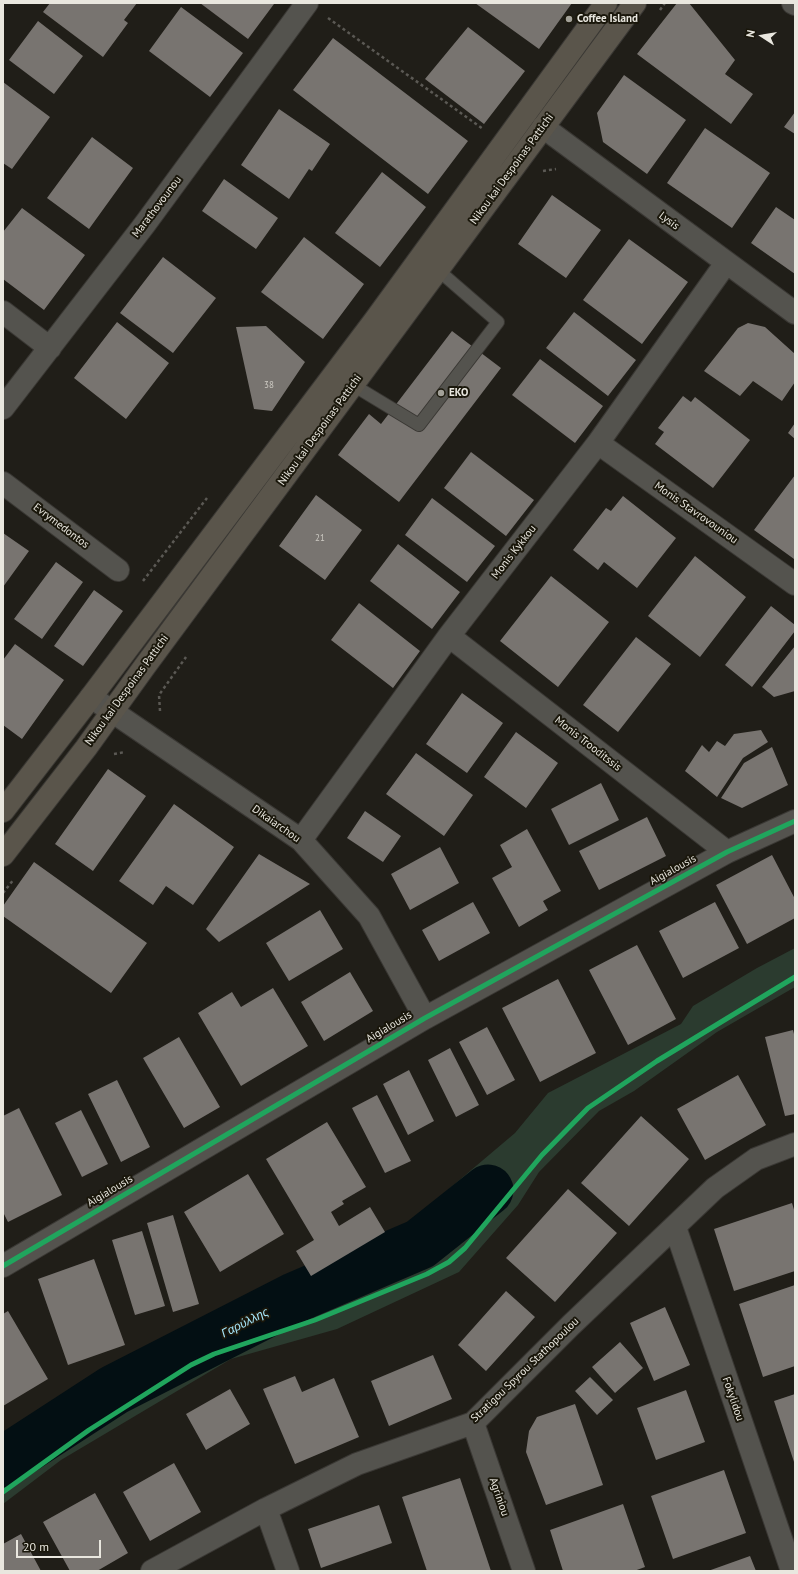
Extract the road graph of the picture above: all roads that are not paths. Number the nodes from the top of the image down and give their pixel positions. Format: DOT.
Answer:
graph roads {
  1 [pos="307,3"];
  2 [pos="606,3"];
  3 [pos="635,3"];
  4 [pos="543,127"];
  5 [pos="726,263"];
  6 [pos="438,270"];
  7 [pos="3,312"];
  8 [pos="795,313"];
  9 [pos="50,348"];
  10 [pos="352,386"];
  11 [pos="3,408"];
  12 [pos="598,443"];
  13 [pos="3,483"];
  14 [pos="118,570"];
  15 [pos="795,584"];
  16 [pos="449,636"];
  17 [pos="91,697"];
  18 [pos="112,711"];
  19 [pos="3,811"];
  20 [pos="795,821"];
  21 [pos="300,840"];
  22 [pos="727,852"];
  23 [pos="3,855"];
  24 [pos="425,1018"];
  25 [pos="795,1144"];
  26 [pos="675,1226"];
  27 [pos="3,1266"];
  28 [pos="474,1423"];
  29 [pos="266,1509"];
  30 [pos="152,1571"];
  31 [pos="288,1571"];
  32 [pos="524,1571"];
  33 [pos="792,1571"];
  1 -- 9 [label="street, Marathovounou"];
  2 -- 17 [label="main road, Nikou kai Despoinas Pattichi"];
  3 -- 4 [label="main road, Nikou kai Despoinas Pattichi"];
  4 -- 5 [label="street, Lysis"];
  4 -- 6 [label="main road, Nikou kai Despoinas Pattichi"];
  5 -- 8 [label="street, Lysis"];
  5 -- 12 [label="street, Monis Kykkou"];
  6 -- 10 [label="main road, Nikou kai Despoinas Pattichi"];
  6 -- 10 [label="lane"];
  7 -- 9 [label="street"];
  9 -- 11 [label="street, Marathovounou"];
  10 -- 18 [label="main road, Nikou kai Despoinas Pattichi"];
  12 -- 15 [label="street, Monis Stavrovouniou"];
  12 -- 16 [label="street, Monis Kykkou"];
  13 -- 14 [label="street, Evrymedontos"];
  16 -- 21 [label="street, Monis Kykkou"];
  16 -- 22 [label="street, Monis Trooditssis"];
  17 -- 18 [label="street, Dikaiarchou"];
  17 -- 19 [label="main road, Nikou kai Despoinas Pattichi"];
  18 -- 21 [label="street, Dikaiarchou"];
  18 -- 23 [label="main road, Nikou kai Despoinas Pattichi"];
  20 -- 22 [label="street, Aigialousis"];
  21 -- 24 [label="street, Dikaiarchou"];
  22 -- 24 [label="street, Aigialousis"];
  24 -- 27 [label="street, Aigialousis"];
  25 -- 26 [label="street, Stratigou Spyrou Stathopoulou"];
  26 -- 28 [label="street, Stratigou Spyrou Stathopoulou"];
  26 -- 33 [label="street, Fokylidou"];
  28 -- 29 [label="street, Stratigou Spyrou Stathopoulou"];
  28 -- 32 [label="street, Agriniou"];
  29 -- 30 [label="street, Stratigou Spyrou Stathopoulou"];
  29 -- 31 [label="street"];
}
